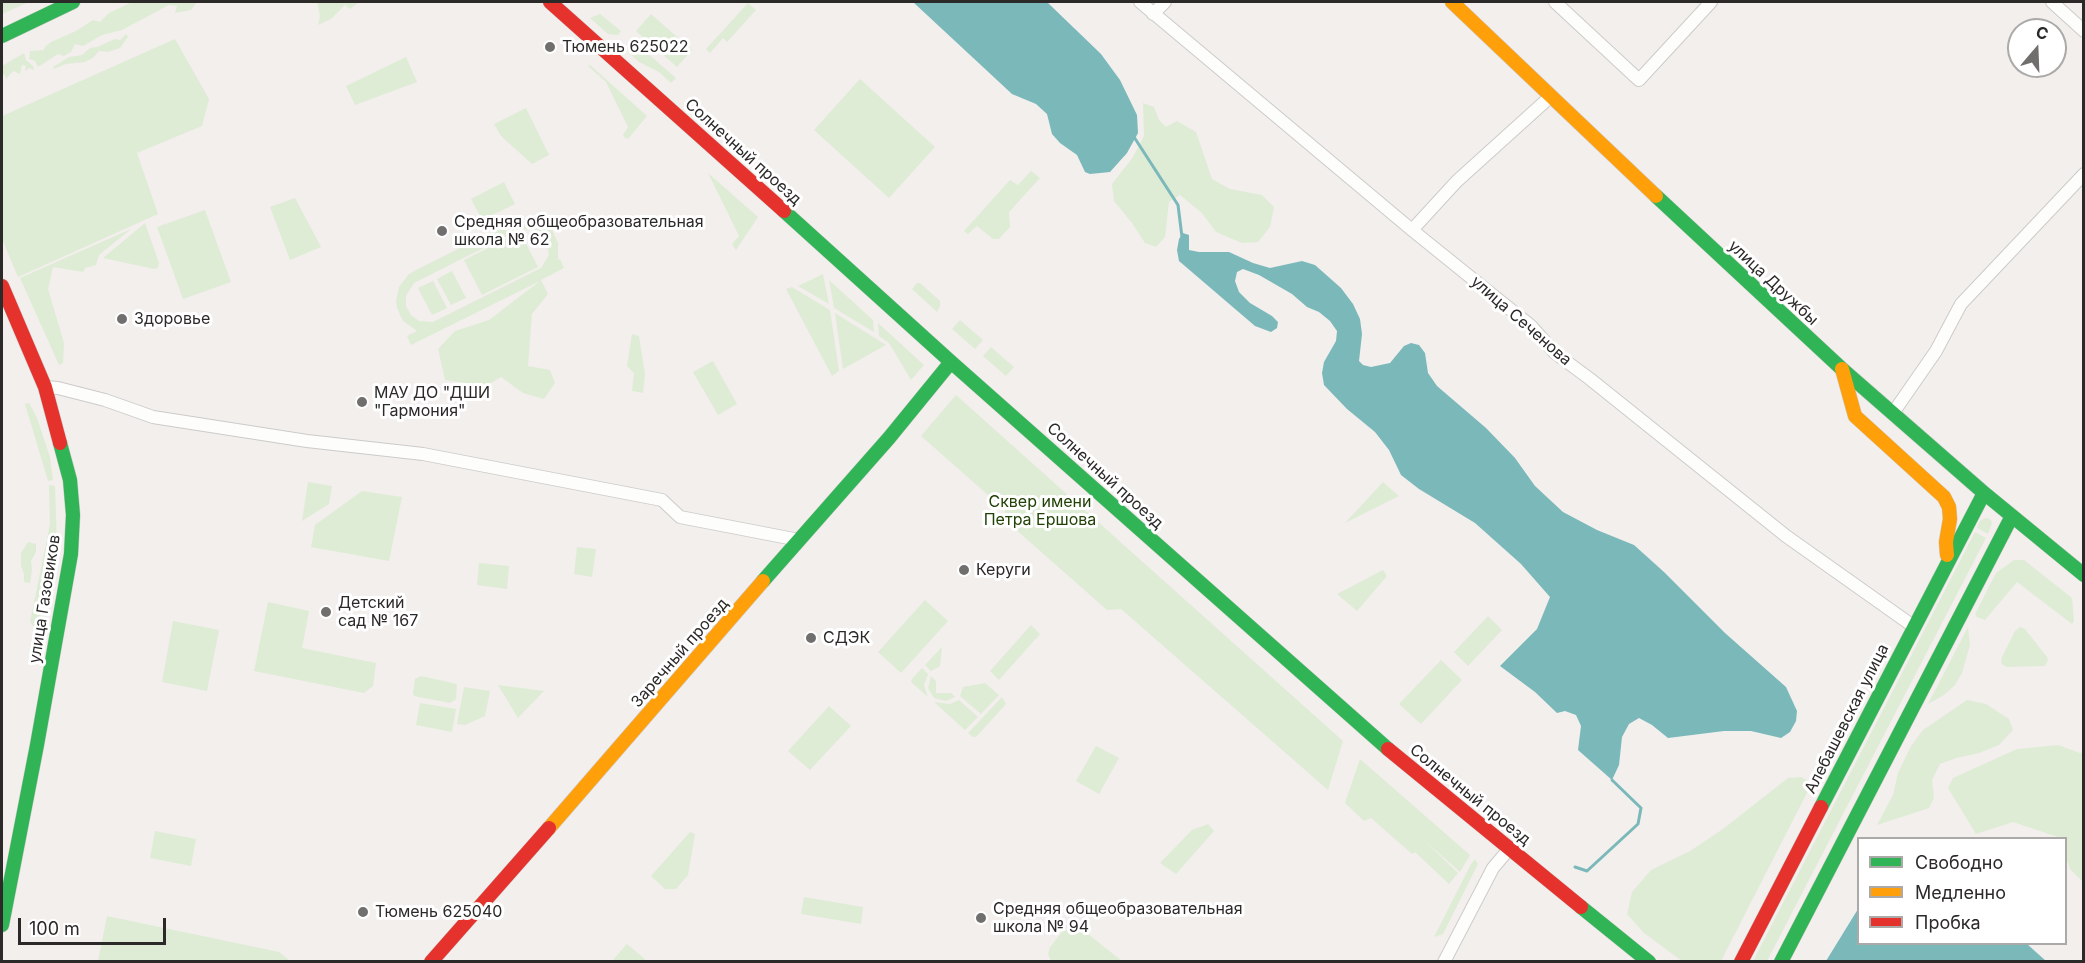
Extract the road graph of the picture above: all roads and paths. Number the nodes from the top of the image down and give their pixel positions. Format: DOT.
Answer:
graph roads {
  1 [pos="73,2"];
  2 [pos="550,2"];
  3 [pos="1140,2"];
  4 [pos="1165,2"];
  5 [pos="1452,2"];
  6 [pos="1555,2"];
  7 [pos="1711,2"];
  8 [pos="2060,4"];
  9 [pos="1153,14"];
  10 [pos="2084,31"];
  11 [pos="2,36"];
  12 [pos="1550,97"];
  13 [pos="2084,174"];
  14 [pos="1412,230"];
  15 [pos="2,286"];
  16 [pos="951,362"];
  17 [pos="1842,369"];
  18 [pos="45,387"];
  19 [pos="1893,413"];
  20 [pos="1984,493"];
  21 [pos="2012,516"];
  22 [pos="799,540"];
  23 [pos="1947,560"];
  24 [pos="2084,575"];
  25 [pos="1913,626"];
  26 [pos="1509,849"];
  27 [pos="2,925"];
  28 [pos="431,962"];
  29 [pos="1444,962"];
  30 [pos="1649,962"];
  31 [pos="1741,962"];
  32 [pos="1780,962"];
  1 -- 11 [label="main road"];
  2 -- 16 [label="main road, Солнечный проезд"];
  3 -- 9 [label="street, улица Сеченова"];
  4 -- 9 [label="street"];
  5 -- 12 [label="main road, улица Дружбы"];
  6 -- 7 [label="street"];
  8 -- 10 [label="street"];
  9 -- 14 [label="street, улица Сеченова"];
  12 -- 14 [label="street"];
  12 -- 17 [label="main road, улица Дружбы"];
  13 -- 19 [label="street"];
  14 -- 25 [label="street, улица Сеченова"];
  15 -- 18 [label="main road, улица Газовиков"];
  16 -- 22 [label="main road, Заречный проезд"];
  16 -- 26 [label="main road, Солнечный проезд"];
  17 -- 19 [label="main road, улица Дружбы"];
  17 -- 23 [label="main road"];
  18 -- 22 [label="street"];
  18 -- 27 [label="main road, улица Газовиков"];
  19 -- 20 [label="main road, улица Дружбы"];
  20 -- 21 [label="main road, улица Дружбы"];
  20 -- 23 [label="main road, Алебашевская улица"];
  21 -- 24 [label="main road, улица Дружбы"];
  21 -- 32 [label="main road"];
  22 -- 28 [label="main road, Заречный проезд"];
  23 -- 25 [label="main road, Алебашевская улица"];
  25 -- 31 [label="main road, Алебашевская улица"];
  26 -- 29 [label="street"];
  26 -- 30 [label="main road, Солнечный проезд"];
}
